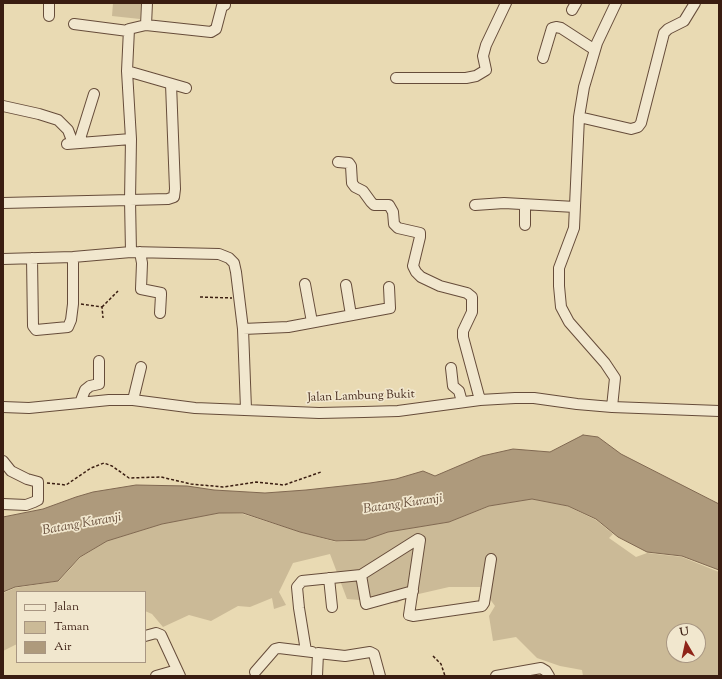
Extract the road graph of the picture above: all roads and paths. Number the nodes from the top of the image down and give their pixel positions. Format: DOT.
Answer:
graph roads {
  1 [pos="49,3"];
  2 [pos="147,3"];
  3 [pos="506,3"];
  4 [pos="616,3"];
  5 [pos="695,3"];
  6 [pos="225,5"];
  7 [pos="49,16"];
  8 [pos="74,24"];
  9 [pos="146,25"];
  10 [pos="128,32"];
  11 [pos="595,50"];
  12 [pos="543,58"];
  13 [pos="128,70"];
  14 [pos="396,78"];
  15 [pos="171,84"];
  16 [pos="186,88"];
  17 [pos="94,94"];
  18 [pos="3,106"];
  19 [pos="579,117"];
  20 [pos="131,139"];
  21 [pos="73,143"];
  22 [pos="338,162"];
  23 [pos="130,200"];
  24 [pos="3,202"];
  25 [pos="475,205"];
  26 [pos="525,205"];
  27 [pos="575,207"];
  28 [pos="525,225"];
  29 [pos="136,252"];
  30 [pos="73,257"];
  31 [pos="32,258"];
  32 [pos="3,259"];
  33 [pos="305,284"];
  34 [pos="346,285"];
  35 [pos="389,287"];
  36 [pos="118,291"];
  37 [pos="200,297"];
  38 [pos="239,298"];
  39 [pos="73,304"];
  40 [pos="102,307"];
  41 [pos="160,313"];
  42 [pos="351,316"];
  43 [pos="103,318"];
  44 [pos="312,322"];
  45 [pos="243,329"];
  46 [pos="99,361"];
  47 [pos="141,367"];
  48 [pos="451,368"];
  49 [pos="133,400"];
  50 [pos="480,400"];
  51 [pos="462,402"];
  52 [pos="80,403"];
  53 [pos="3,407"];
  54 [pos="612,407"];
  55 [pos="246,410"];
  56 [pos="719,411"];
  57 [pos="3,461"];
  58 [pos="321,472"];
  59 [pos="38,482"];
  60 [pos="3,504"];
  61 [pos="491,559"];
  62 [pos="361,575"];
  63 [pos="329,578"];
  64 [pos="413,591"];
  65 [pos="332,607"];
  66 [pos="146,636"];
  67 [pos="306,651"];
  68 [pos="318,654"];
  69 [pos="433,656"];
  70 [pos="178,673"];
  71 [pos="255,675"];
  72 [pos="156,676"];
  73 [pos="316,676"];
  74 [pos="380,676"];
  75 [pos="445,676"];
  76 [pos="496,676"];
  77 [pos="549,676"];
  1 -- 7 [label="street"];
  2 -- 9 [label="street"];
  3 -- 14 [label="street"];
  4 -- 11 [label="street"];
  5 -- 19 [label="street"];
  6 -- 9 [label="street"];
  8 -- 10 [label="street"];
  9 -- 10 [label="street"];
  10 -- 13 [label="street"];
  11 -- 12 [label="street"];
  11 -- 19 [label="street"];
  13 -- 15 [label="street"];
  13 -- 20 [label="street"];
  15 -- 16 [label="street"];
  15 -- 23 [label="street"];
  17 -- 21 [label="street"];
  18 -- 21 [label="street"];
  19 -- 27 [label="street"];
  20 -- 21 [label="street"];
  20 -- 23 [label="street"];
  22 -- 50 [label="street"];
  23 -- 24 [label="street"];
  23 -- 29 [label="street"];
  25 -- 26 [label="street"];
  26 -- 27 [label="street"];
  26 -- 28 [label="street"];
  27 -- 54 [label="street"];
  29 -- 30 [label="street"];
  29 -- 38 [label="street"];
  29 -- 41 [label="street"];
  30 -- 31 [label="street"];
  30 -- 39 [label="street"];
  31 -- 32 [label="street"];
  31 -- 39 [label="street"];
  33 -- 44 [label="street"];
  34 -- 42 [label="street"];
  35 -- 42 [label="street"];
  36 -- 40 [label="path"];
  37 -- 38 [label="path"];
  38 -- 45 [label="street"];
  39 -- 40 [label="path"];
  40 -- 43 [label="path"];
  42 -- 44 [label="street"];
  44 -- 45 [label="street"];
  45 -- 55 [label="street"];
  46 -- 52 [label="street"];
  47 -- 49 [label="street"];
  48 -- 51 [label="street"];
  49 -- 52 [label="street, Jalan Lambung Bukit"];
  49 -- 55 [label="street, Jalan Lambung Bukit"];
  50 -- 51 [label="street, Jalan Lambung Bukit"];
  50 -- 54 [label="street, Jalan Lambung Bukit"];
  51 -- 55 [label="street, Jalan Lambung Bukit"];
  52 -- 53 [label="street, Jalan Lambung Bukit"];
  54 -- 56 [label="street, Jalan Lambung Bukit"];
  57 -- 59 [label="street"];
  58 -- 59 [label="path"];
  59 -- 60 [label="street"];
  61 -- 64 [label="street"];
  62 -- 63 [label="street"];
  62 -- 64 [label="street"];
  62 -- 64 [label="street"];
  63 -- 65 [label="street"];
  63 -- 67 [label="street"];
  66 -- 70 [label="street"];
  67 -- 68 [label="street"];
  67 -- 71 [label="street"];
  68 -- 73 [label="street"];
  68 -- 74 [label="street"];
  69 -- 75 [label="path"];
  70 -- 72 [label="street"];
  76 -- 77 [label="street"];
}
